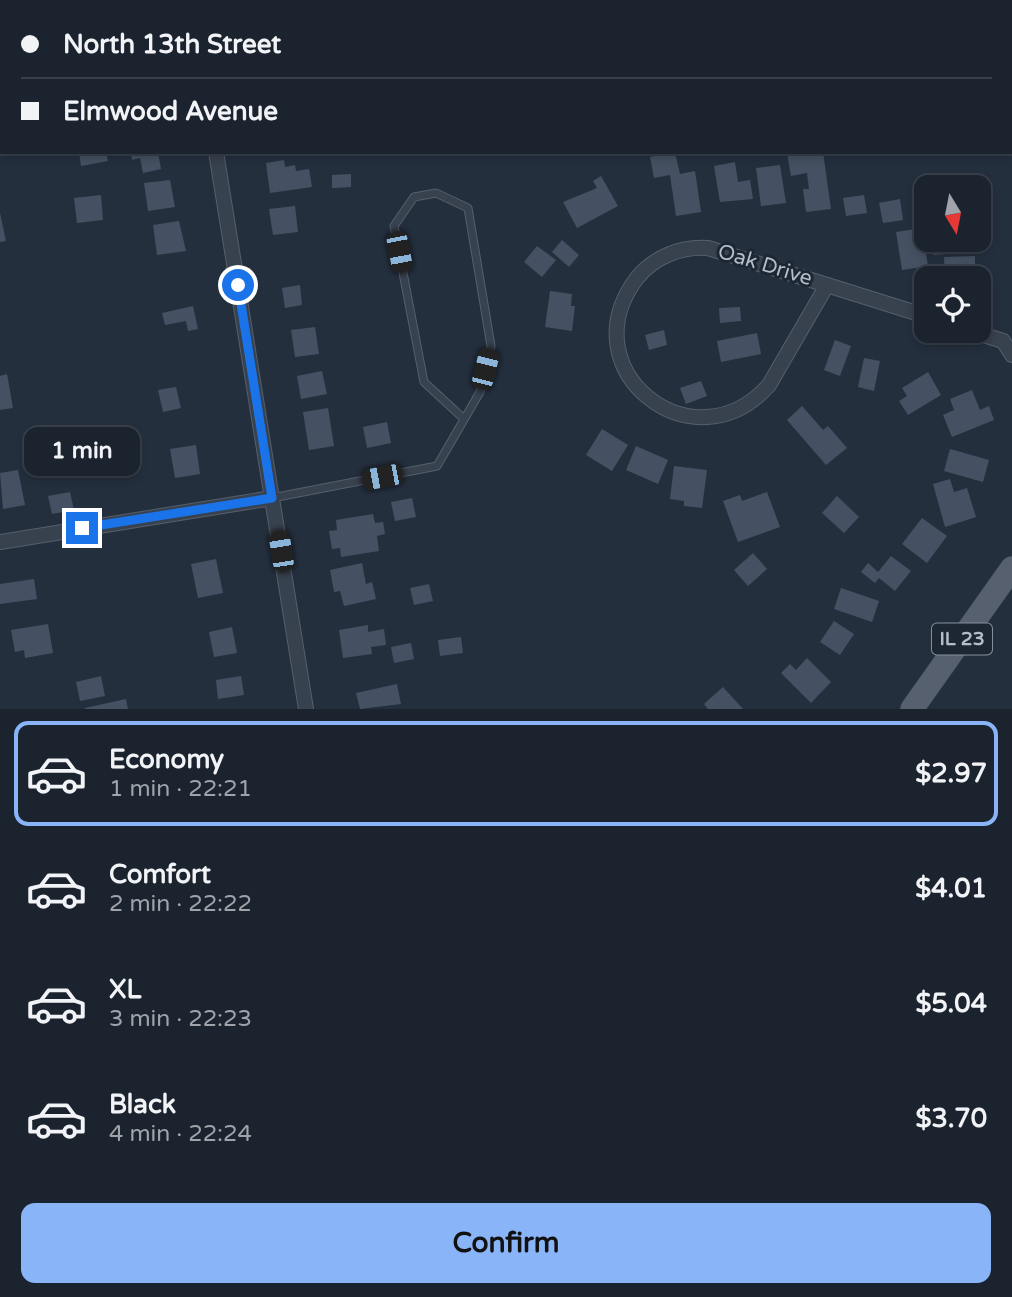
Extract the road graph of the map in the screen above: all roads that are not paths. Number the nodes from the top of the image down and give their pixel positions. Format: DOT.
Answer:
graph roads {
  1 [pos="216,154"];
  2 [pos="827,285"];
  3 [pos="914,312"];
  4 [pos="1008,336"];
  5 [pos="1012,355"];
  6 [pos="464,419"];
  7 [pos="272,498"];
  8 [pos="0,542"];
  9 [pos="1012,568"];
  10 [pos="306,709"];
  11 [pos="912,709"];
  1 -- 7 [label="street"];
  2 -- 2 [label="street, Oak Drive"];
  2 -- 3 [label="street, Oak Drive"];
  4 -- 5 [label="street"];
  6 -- 6 [label="lane"];
  6 -- 7 [label="lane"];
  7 -- 8 [label="street"];
  7 -- 10 [label="street"];
  9 -- 11 [label="main road, IL 23"];
}
